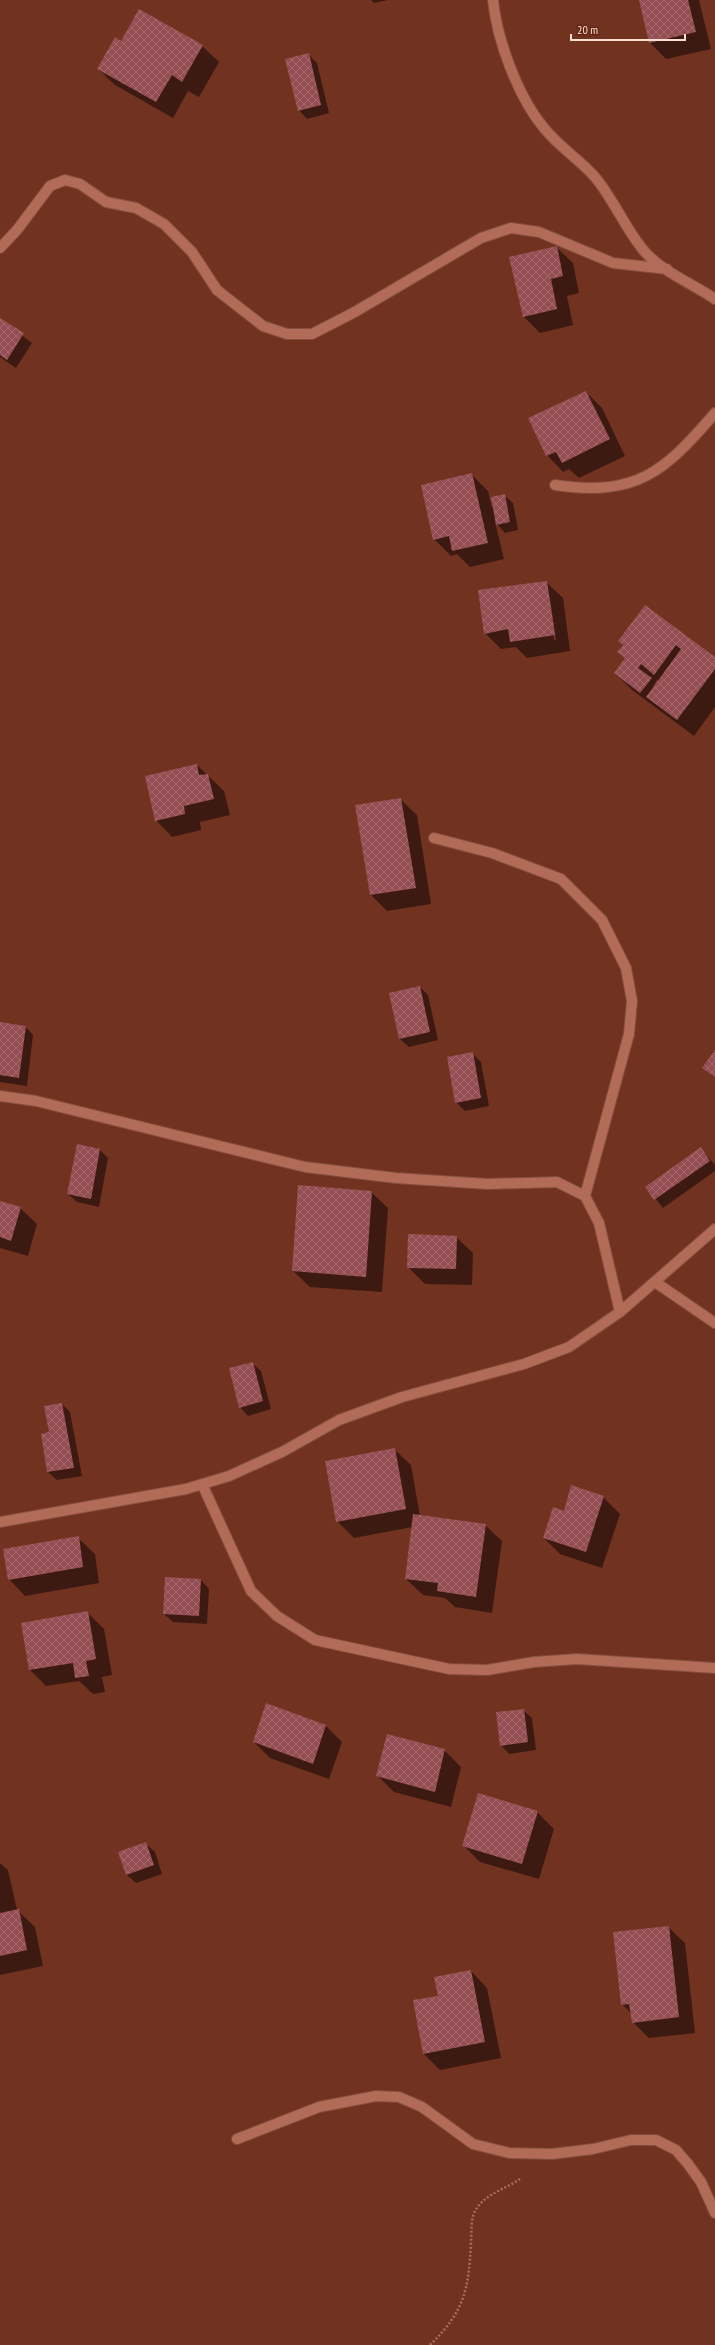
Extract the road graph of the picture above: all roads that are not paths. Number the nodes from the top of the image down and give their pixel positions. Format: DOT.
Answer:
graph roads {
  1 [pos="494,0"];
  2 [pos="0,248"];
  3 [pos="667,269"];
  4 [pos="715,299"];
  5 [pos="715,413"];
  6 [pos="555,485"];
  7 [pos="434,838"];
  8 [pos="0,1096"];
  9 [pos="585,1196"];
  10 [pos="715,1229"];
  11 [pos="655,1282"];
  12 [pos="620,1312"];
  13 [pos="715,1323"];
  14 [pos="202,1484"];
  15 [pos="0,1522"];
  16 [pos="715,1668"];
  17 [pos="237,2139"];
  18 [pos="715,2213"];
  1 -- 3 [label="street"];
  2 -- 3 [label="street"];
  3 -- 4 [label="street"];
  5 -- 6 [label="street"];
  7 -- 9 [label="street"];
  8 -- 9 [label="street"];
  9 -- 12 [label="street"];
  10 -- 11 [label="street"];
  11 -- 12 [label="street"];
  11 -- 13 [label="street"];
  12 -- 14 [label="street"];
  14 -- 15 [label="street"];
  14 -- 16 [label="street"];
  17 -- 18 [label="street"];
}
